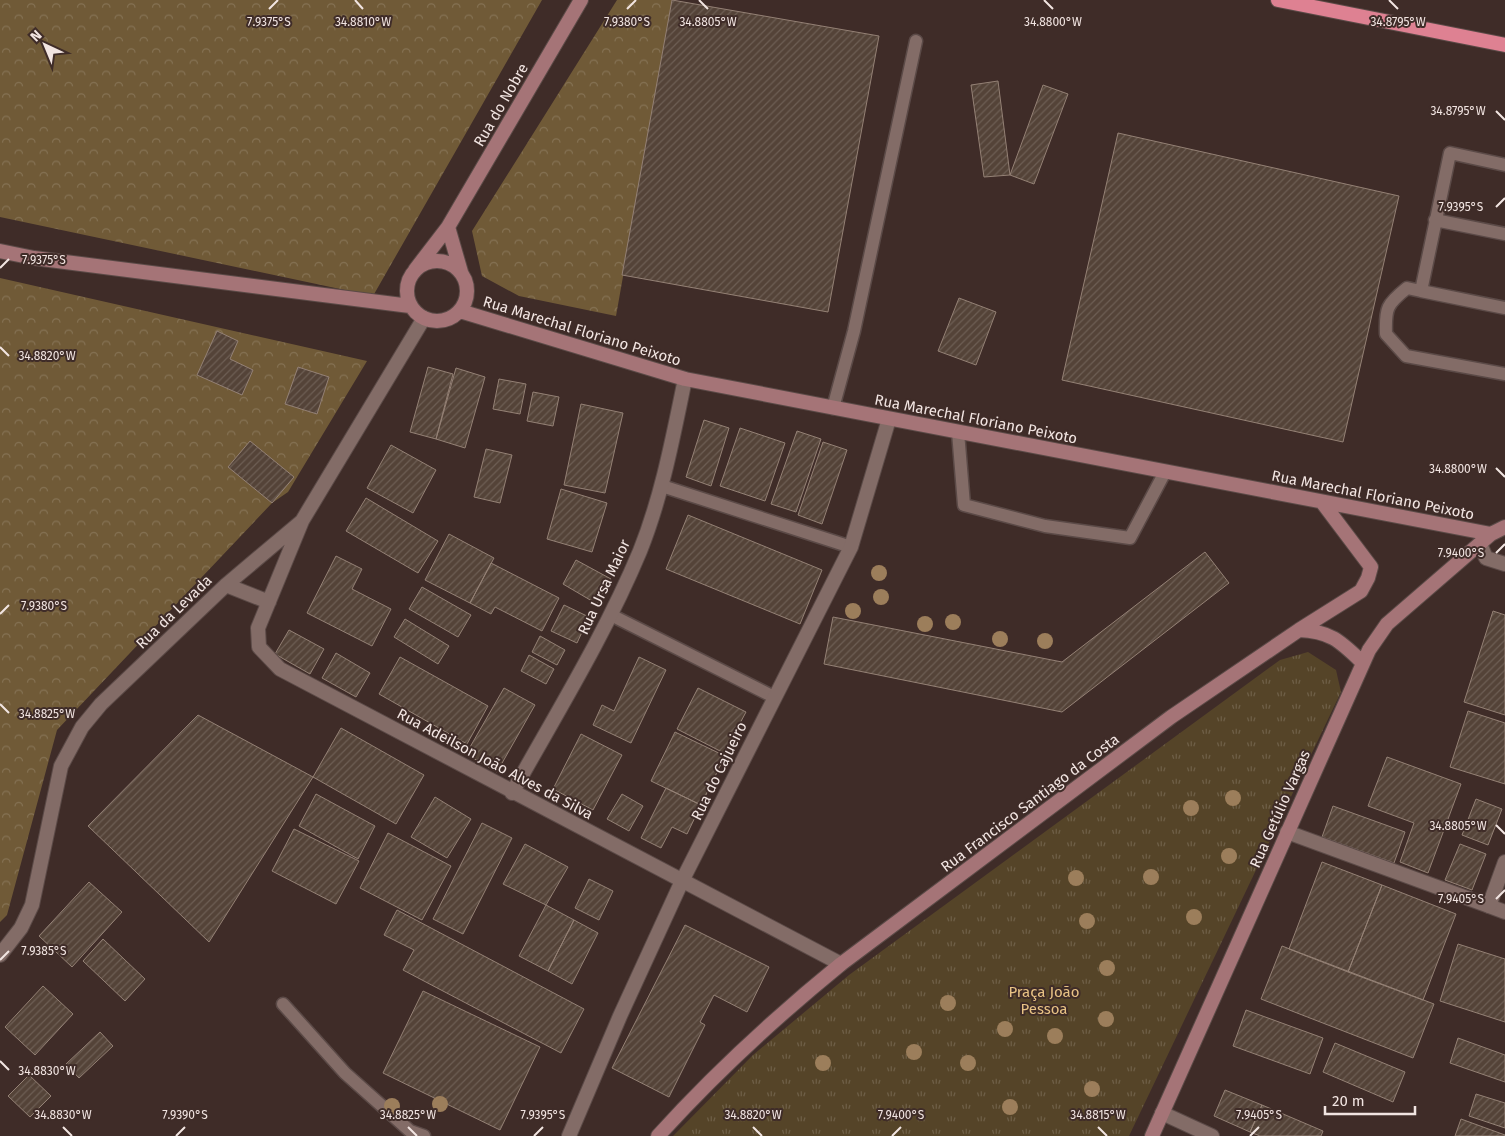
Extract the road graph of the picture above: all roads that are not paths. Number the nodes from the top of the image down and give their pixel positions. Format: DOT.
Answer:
graph roads {
  1 [pos="581,0"];
  2 [pos="1278,0"];
  3 [pos="1317,0"];
  4 [pos="1328,10"];
  5 [pos="916,41"];
  6 [pos="1505,45"];
  7 [pos="1505,164"];
  8 [pos="1435,220"];
  9 [pos="448,227"];
  10 [pos="1505,234"];
  11 [pos="0,251"];
  12 [pos="415,270"];
  13 [pos="461,272"];
  14 [pos="1421,291"];
  15 [pos="410,306"];
  16 [pos="1505,308"];
  17 [pos="460,311"];
  18 [pos="424,318"];
  19 [pos="1505,374"];
  20 [pos="685,379"];
  21 [pos="834,408"];
  22 [pos="889,419"];
  23 [pos="958,432"];
  24 [pos="1165,472"];
  25 [pos="662,486"];
  26 [pos="1322,502"];
  27 [pos="302,521"];
  28 [pos="1505,527"];
  29 [pos="1491,534"];
  30 [pos="1480,544"];
  31 [pos="851,546"];
  32 [pos="1505,564"];
  33 [pos="226,585"];
  34 [pos="269,602"];
  35 [pos="610,615"];
  36 [pos="1299,630"];
  37 [pos="1363,664"];
  38 [pos="774,697"];
  39 [pos="512,793"];
  40 [pos="1287,832"];
  41 [pos="1505,862"];
  42 [pos="682,881"];
  43 [pos="1489,906"];
  44 [pos="1505,912"];
  45 [pos="0,955"];
  46 [pos="842,964"];
  47 [pos="283,1004"];
  48 [pos="1162,1113"];
  49 [pos="424,1136"];
  50 [pos="569,1136"];
  51 [pos="658,1136"];
  52 [pos="1152,1136"];
  53 [pos="1212,1136"];
  1 -- 9 [label="main road, Rua do Nobre"];
  2 -- 4 [label="highway"];
  3 -- 4 [label="lane"];
  4 -- 6 [label="highway"];
  5 -- 21 [label="lane"];
  7 -- 8 [label="lane"];
  8 -- 10 [label="lane"];
  8 -- 14 [label="lane"];
  9 -- 12 [label="main road, Rua do Nobre"];
  9 -- 13 [label="main road"];
  11 -- 15 [label="main road"];
  12 -- 13 [label="main road"];
  12 -- 15 [label="main road, Rua do Nobre"];
  13 -- 17 [label="main road"];
  14 -- 16 [label="lane"];
  14 -- 19 [label="lane"];
  15 -- 18 [label="main road"];
  17 -- 18 [label="main road"];
  17 -- 20 [label="main road, Rua Marechal Floriano Peixoto"];
  18 -- 27 [label="street, Rua da Levada"];
  20 -- 21 [label="main road, Rua Marechal Floriano Peixoto"];
  20 -- 25 [label="street, Rua Ursa Maior"];
  21 -- 22 [label="main road, Rua Marechal Floriano Peixoto"];
  22 -- 23 [label="main road, Rua Marechal Floriano Peixoto"];
  22 -- 31 [label="street, Rua do Cajueiro"];
  23 -- 24 [label="main road, Rua Marechal Floriano Peixoto"];
  23 -- 24 [label="lane"];
  24 -- 26 [label="main road, Rua Marechal Floriano Peixoto"];
  25 -- 31 [label="lane"];
  25 -- 35 [label="street, Rua Ursa Maior"];
  26 -- 29 [label="main road, Rua Marechal Floriano Peixoto"];
  26 -- 36 [label="main road, Rua Francisco Santiago da Costa"];
  27 -- 33 [label="street, Rua da Levada"];
  27 -- 34 [label="street, Rua Adeilson João Alves da Silva"];
  28 -- 29 [label="main road"];
  29 -- 30 [label="main road, Rua Getúlio Vargas"];
  30 -- 32 [label="street"];
  30 -- 37 [label="main road, Rua Getúlio Vargas"];
  31 -- 38 [label="street, Rua do Cajueiro"];
  33 -- 34 [label="street"];
  33 -- 45 [label="street, Rua da Levada"];
  34 -- 39 [label="street, Rua Adeilson João Alves da Silva"];
  35 -- 38 [label="lane"];
  35 -- 39 [label="street, Rua Ursa Maior"];
  36 -- 37 [label="main road"];
  36 -- 46 [label="main road, Rua Francisco Santiago da Costa"];
  37 -- 40 [label="main road, Rua Getúlio Vargas"];
  38 -- 42 [label="street, Rua do Cajueiro"];
  39 -- 42 [label="street, Rua Adeilson João Alves da Silva"];
  40 -- 43 [label="street"];
  40 -- 48 [label="main road, Rua Getúlio Vargas"];
  41 -- 43 [label="street"];
  42 -- 46 [label="street, Rua Adeilson João Alves da Silva"];
  42 -- 50 [label="street, Rua do Cajueiro"];
  43 -- 44 [label="street"];
  46 -- 51 [label="main road, Rua Francisco Santiago da Costa"];
  47 -- 49 [label="lane"];
  48 -- 52 [label="main road, Rua Getúlio Vargas"];
  48 -- 53 [label="street"];
}
